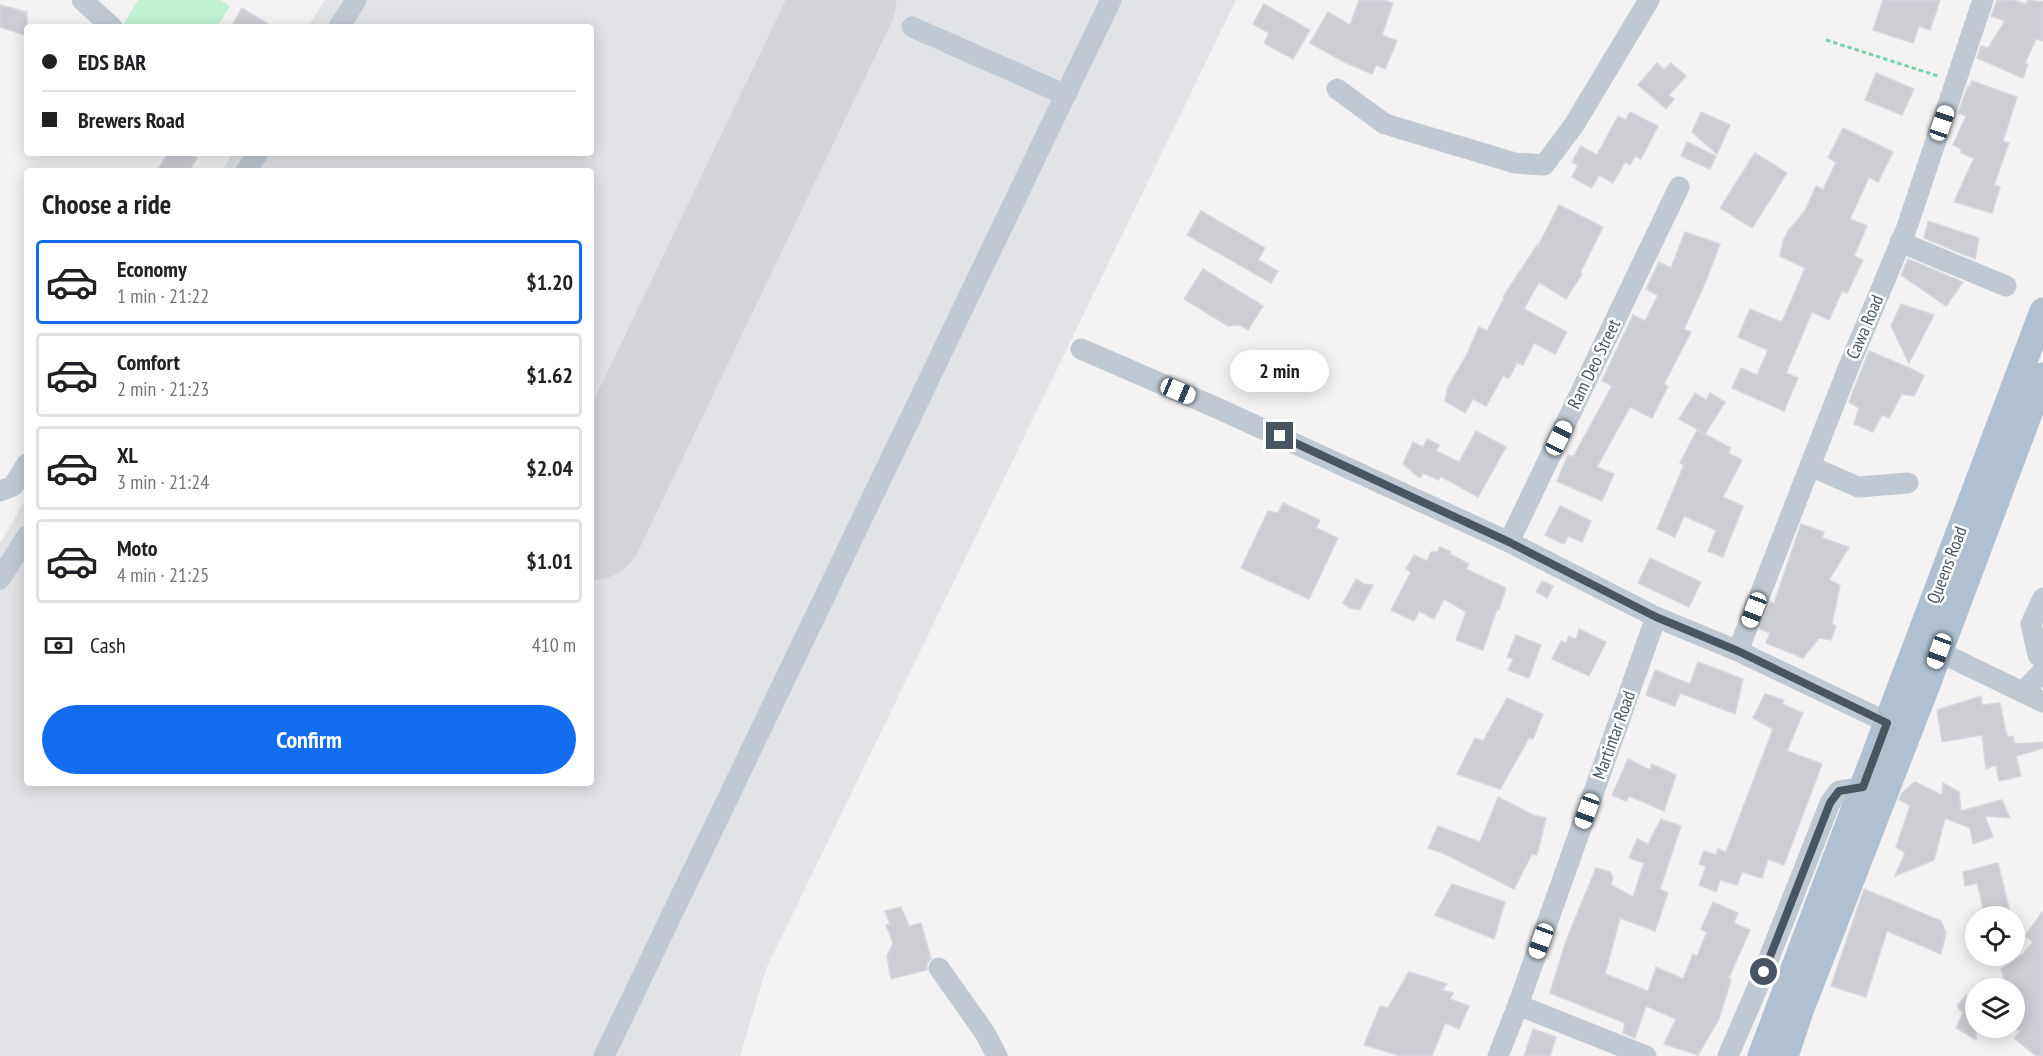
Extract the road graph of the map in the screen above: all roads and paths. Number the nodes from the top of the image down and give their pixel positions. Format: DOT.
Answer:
graph roads {
  1 [pos="82,0"];
  2 [pos="356,0"];
  3 [pos="1111,0"];
  4 [pos="1649,0"];
  5 [pos="1983,0"];
  6 [pos="109,24"];
  7 [pos="341,24"];
  8 [pos="912,27"];
  9 [pos="1826,40"];
  10 [pos="1956,82"];
  11 [pos="1337,89"];
  12 [pos="1065,95"];
  13 [pos="1679,187"];
  14 [pos="1900,242"];
  15 [pos="2006,286"];
  16 [pos="2043,311"];
  17 [pos="1081,349"];
  18 [pos="2043,376"];
  19 [pos="1810,466"];
  20 [pos="24,469"];
  21 [pos="1908,483"];
  22 [pos="0,491"];
  23 [pos="24,541"];
  24 [pos="1509,542"];
  25 [pos="0,579"];
  26 [pos="2043,598"];
  27 [pos="1656,617"];
  28 [pos="1928,647"];
  29 [pos="1738,651"];
  30 [pos="2043,660"];
  31 [pos="2043,671"];
  32 [pos="2023,692"];
  33 [pos="2043,702"];
  34 [pos="1897,727"];
  35 [pos="1863,787"];
  36 [pos="939,968"];
  37 [pos="1518,1005"];
  38 [pos="604,1056"];
  39 [pos="997,1056"];
  40 [pos="1498,1056"];
  41 [pos="1646,1056"];
  42 [pos="1728,1056"];
  43 [pos="1761,1056"];
  44 [pos="1785,1056"];
  1 -- 6 [label="street"];
  2 -- 7 [label="street"];
  3 -- 12 [label="street"];
  4 -- 11 [label="street"];
  5 -- 10 [label="street, Cawa Road"];
  8 -- 12 [label="street"];
  9 -- 10 [label="path"];
  10 -- 14 [label="street, Cawa Road"];
  12 -- 38 [label="street"];
  13 -- 24 [label="street, Ram Deo Street"];
  14 -- 15 [label="street"];
  14 -- 19 [label="street, Cawa Road"];
  16 -- 28 [label="main road, Queens Road"];
  17 -- 24 [label="street"];
  18 -- 28 [label="main road, Queens Road"];
  19 -- 21 [label="street"];
  19 -- 29 [label="street, Cawa Road"];
  20 -- 22 [label="street"];
  23 -- 25 [label="street"];
  24 -- 27 [label="street"];
  26 -- 30 [label="street"];
  27 -- 29 [label="street"];
  27 -- 37 [label="street, Martintar Road"];
  28 -- 32 [label="street"];
  28 -- 34 [label="main road, Queens Road"];
  29 -- 34 [label="street"];
  31 -- 32 [label="street"];
  32 -- 33 [label="street"];
  34 -- 35 [label="main road, Queens Road"];
  34 -- 44 [label="main road, Queens Road"];
  35 -- 42 [label="street"];
  35 -- 43 [label="main road, Queens Road"];
  36 -- 39 [label="street"];
  37 -- 40 [label="street, Martintar Road"];
  37 -- 41 [label="street"];
}
